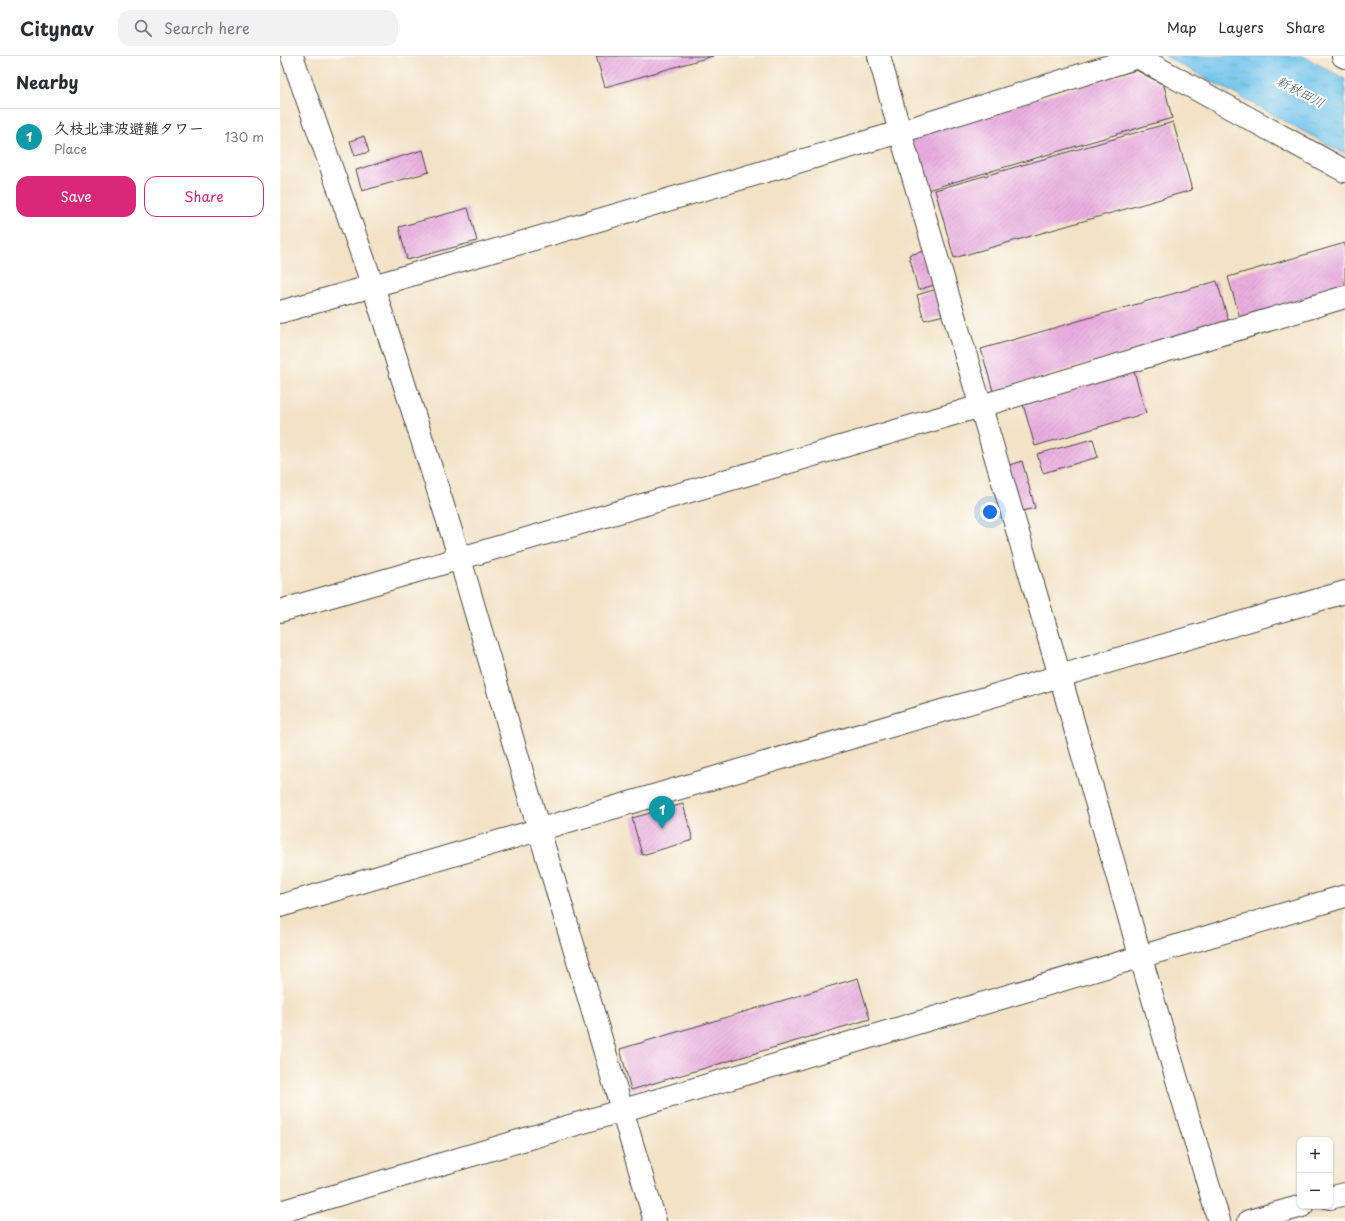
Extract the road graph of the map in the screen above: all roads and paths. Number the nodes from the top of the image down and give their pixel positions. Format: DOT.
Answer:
graph roads {
  1 [pos="292,56"];
  2 [pos="879,56"];
  3 [pos="1137,56"];
  4 [pos="900,132"];
  5 [pos="1345,170"];
  6 [pos="373,286"];
  7 [pos="1345,297"];
  8 [pos="280,312"];
  9 [pos="981,406"];
  10 [pos="460,559"];
  11 [pos="1345,592"];
  12 [pos="280,611"];
  13 [pos="1060,676"];
  14 [pos="539,830"];
  15 [pos="1345,896"];
  16 [pos="280,906"];
  17 [pos="1140,955"];
  18 [pos="621,1108"];
  19 [pos="1345,1194"];
  20 [pos="1333,1197"];
  21 [pos="1297,1207"];
  22 [pos="280,1212"];
  23 [pos="655,1221"];
  24 [pos="1219,1221"];
  25 [pos="1249,1221"];
  1 -- 6 [label="street"];
  2 -- 4 [label="street"];
  3 -- 4 [label="street"];
  3 -- 5 [label="street"];
  4 -- 6 [label="street"];
  4 -- 9 [label="street"];
  6 -- 8 [label="street"];
  6 -- 10 [label="street"];
  7 -- 9 [label="street"];
  9 -- 10 [label="street"];
  9 -- 13 [label="street"];
  10 -- 12 [label="street"];
  10 -- 14 [label="street"];
  11 -- 13 [label="street"];
  13 -- 14 [label="street"];
  13 -- 17 [label="street"];
  14 -- 16 [label="street"];
  14 -- 18 [label="street"];
  15 -- 17 [label="street"];
  17 -- 18 [label="street"];
  17 -- 24 [label="street"];
  18 -- 22 [label="street"];
  18 -- 23 [label="street"];
  19 -- 20 [label="street"];
  21 -- 25 [label="street"];
}
